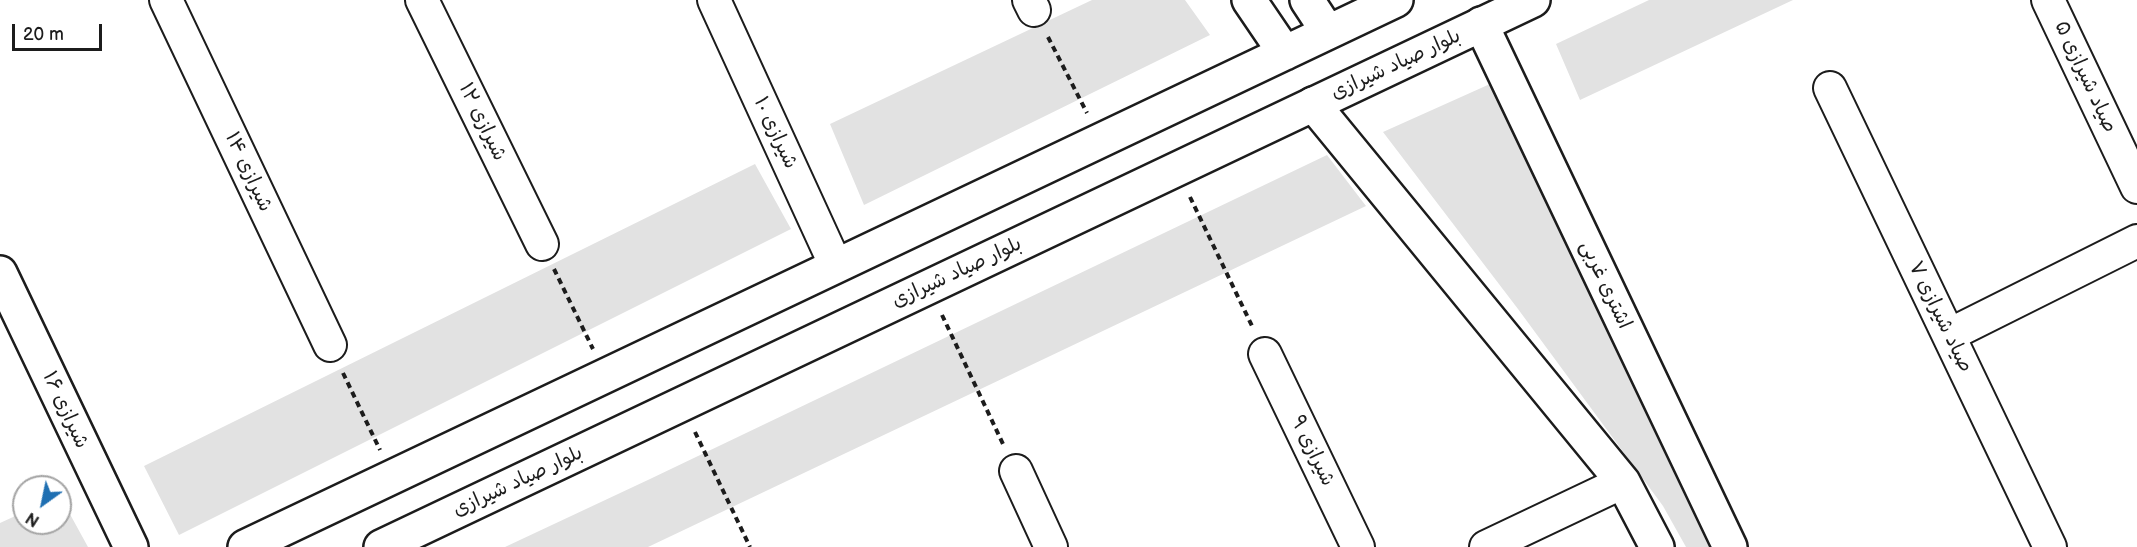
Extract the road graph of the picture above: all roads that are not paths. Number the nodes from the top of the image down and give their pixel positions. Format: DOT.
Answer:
graph roads {
  1 [pos="166,0"];
  2 [pos="422,0"];
  3 [pos="714,0"];
  4 [pos="1249,0"];
  5 [pos="1307,0"];
  6 [pos="1396,0"];
  7 [pos="1533,0"];
  8 [pos="2048,0"];
  9 [pos="1481,24"];
  10 [pos="1328,32"];
  11 [pos="1285,53"];
  12 [pos="1830,88"];
  13 [pos="1313,104"];
  14 [pos="2137,187"];
  15 [pos="2137,241"];
  16 [pos="542,244"];
  17 [pos="836,266"];
  18 [pos="0,273"];
  19 [pos="1949,335"];
  20 [pos="330,345"];
  21 [pos="1265,354"];
  22 [pos="1016,471"];
  23 [pos="1623,482"];
  24 [pos="131,547"];
  25 [pos="245,547"];
  26 [pos="381,547"];
  27 [pos="1051,547"];
  28 [pos="1358,547"];
  29 [pos="1486,547"];
  30 [pos="1657,547"];
  31 [pos="1730,547"];
  32 [pos="2050,547"];
  1 -- 20 [label="street, شیرازی ۱۴"];
  2 -- 16 [label="street, شیرازی ۱۲"];
  3 -- 17 [label="street, شیرازی ۱۰"];
  4 -- 11 [label="main road"];
  5 -- 10 [label="main road"];
  6 -- 10 [label="main road"];
  7 -- 9 [label="main road, بلوار صیاد شیرازی"];
  8 -- 14 [label="street, صیاد شیرازی ۵"];
  9 -- 13 [label="main road, بلوار صیاد شیرازی"];
  9 -- 31 [label="main road, اشتری غربی"];
  10 -- 11 [label="main road"];
  11 -- 17 [label="main road"];
  12 -- 19 [label="street, صیاد شیرازی ۷"];
  13 -- 23 [label="main road"];
  13 -- 26 [label="main road, بلوار صیاد شیرازی"];
  15 -- 19 [label="street"];
  17 -- 25 [label="main road"];
  18 -- 24 [label="main road, شیرازی ۱۶"];
  19 -- 32 [label="street, صیاد شیرازی ۷"];
  21 -- 28 [label="street, شیرازی ۹"];
  22 -- 27 [label="street"];
  23 -- 29 [label="street"];
  23 -- 30 [label="main road"];
}
